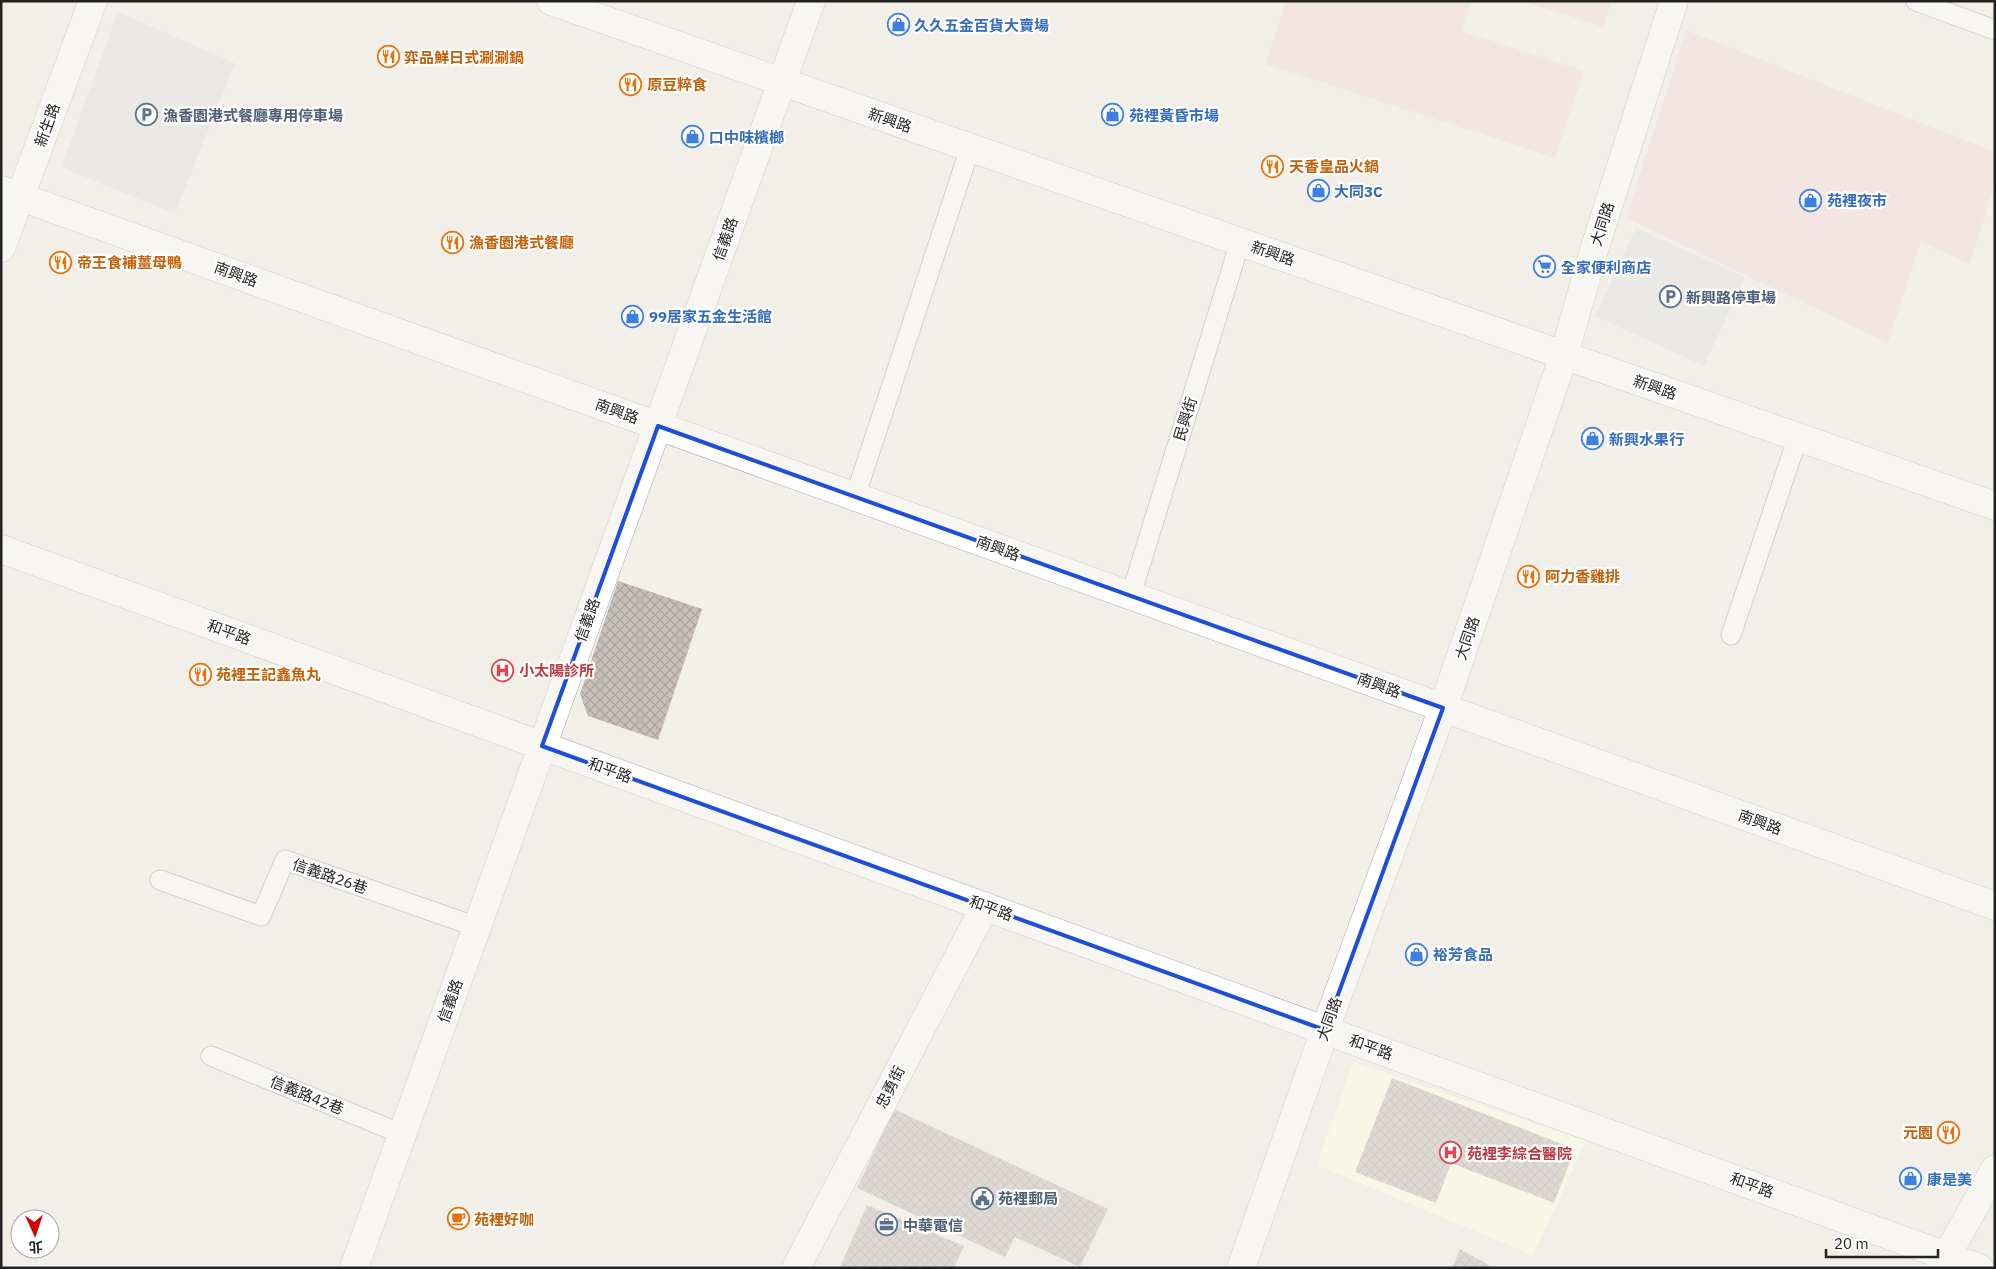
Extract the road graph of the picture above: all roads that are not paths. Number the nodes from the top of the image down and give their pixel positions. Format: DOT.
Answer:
graph roads {
  1 [pos="93,1"];
  2 [pos="550,1"];
  3 [pos="811,1"];
  4 [pos="1674,1"];
  5 [pos="1916,1"];
  6 [pos="1995,30"];
  7 [pos="782,82"];
  8 [pos="970,148"];
  9 [pos="11,193"];
  10 [pos="1240,242"];
  11 [pos="1,248"];
  12 [pos="1564,355"];
  13 [pos="658,426"];
  14 [pos="1798,437"];
  15 [pos="855,497"];
  16 [pos="1995,506"];
  17 [pos="1,549"];
  18 [pos="1131,595"];
  19 [pos="1731,635"];
  20 [pos="1443,708"];
  21 [pos="542,746"];
  22 [pos="160,880"];
  23 [pos="985,906"];
  24 [pos="1995,906"];
  25 [pos="477,927"];
  26 [pos="1325,1030"];
  27 [pos="212,1056"];
  28 [pos="402,1134"];
  29 [pos="1995,1169"];
  30 [pos="1944,1262"];
  31 [pos="354,1268"];
  32 [pos="796,1268"];
  33 [pos="1241,1268"];
  34 [pos="1980,1268"];
  1 -- 9 [label="street, 新生路"];
  2 -- 7 [label="street, 新興路"];
  3 -- 7 [label="street, 信義路"];
  4 -- 12 [label="street, 大同路"];
  5 -- 6 [label="lane"];
  7 -- 8 [label="street, 新興路"];
  7 -- 13 [label="street, 信義路"];
  8 -- 10 [label="street, 新興路"];
  8 -- 15 [label="lane"];
  9 -- 11 [label="street, 新生路"];
  9 -- 13 [label="street, 南興路"];
  10 -- 12 [label="street, 新興路"];
  10 -- 18 [label="lane, 民興街"];
  12 -- 14 [label="street, 新興路"];
  12 -- 20 [label="street, 大同路"];
  13 -- 15 [label="street, 南興路"];
  13 -- 21 [label="street, 信義路"];
  14 -- 16 [label="street, 新興路"];
  14 -- 19 [label="lane"];
  15 -- 18 [label="street, 南興路"];
  17 -- 21 [label="street, 和平路"];
  18 -- 20 [label="street, 南興路"];
  20 -- 24 [label="street, 南興路"];
  20 -- 26 [label="street, 大同路"];
  21 -- 23 [label="street, 和平路"];
  21 -- 25 [label="street, 信義路"];
  22 -- 25 [label="lane, 信義路26巷"];
  23 -- 26 [label="street, 和平路"];
  23 -- 32 [label="street, 忠勇街"];
  25 -- 28 [label="street, 信義路"];
  26 -- 30 [label="street, 和平路"];
  26 -- 33 [label="street, 大同路"];
  27 -- 28 [label="lane, 信義路42巷"];
  28 -- 31 [label="street, 信義路"];
  29 -- 30 [label="street"];
  30 -- 34 [label="street, 和平路"];
}
